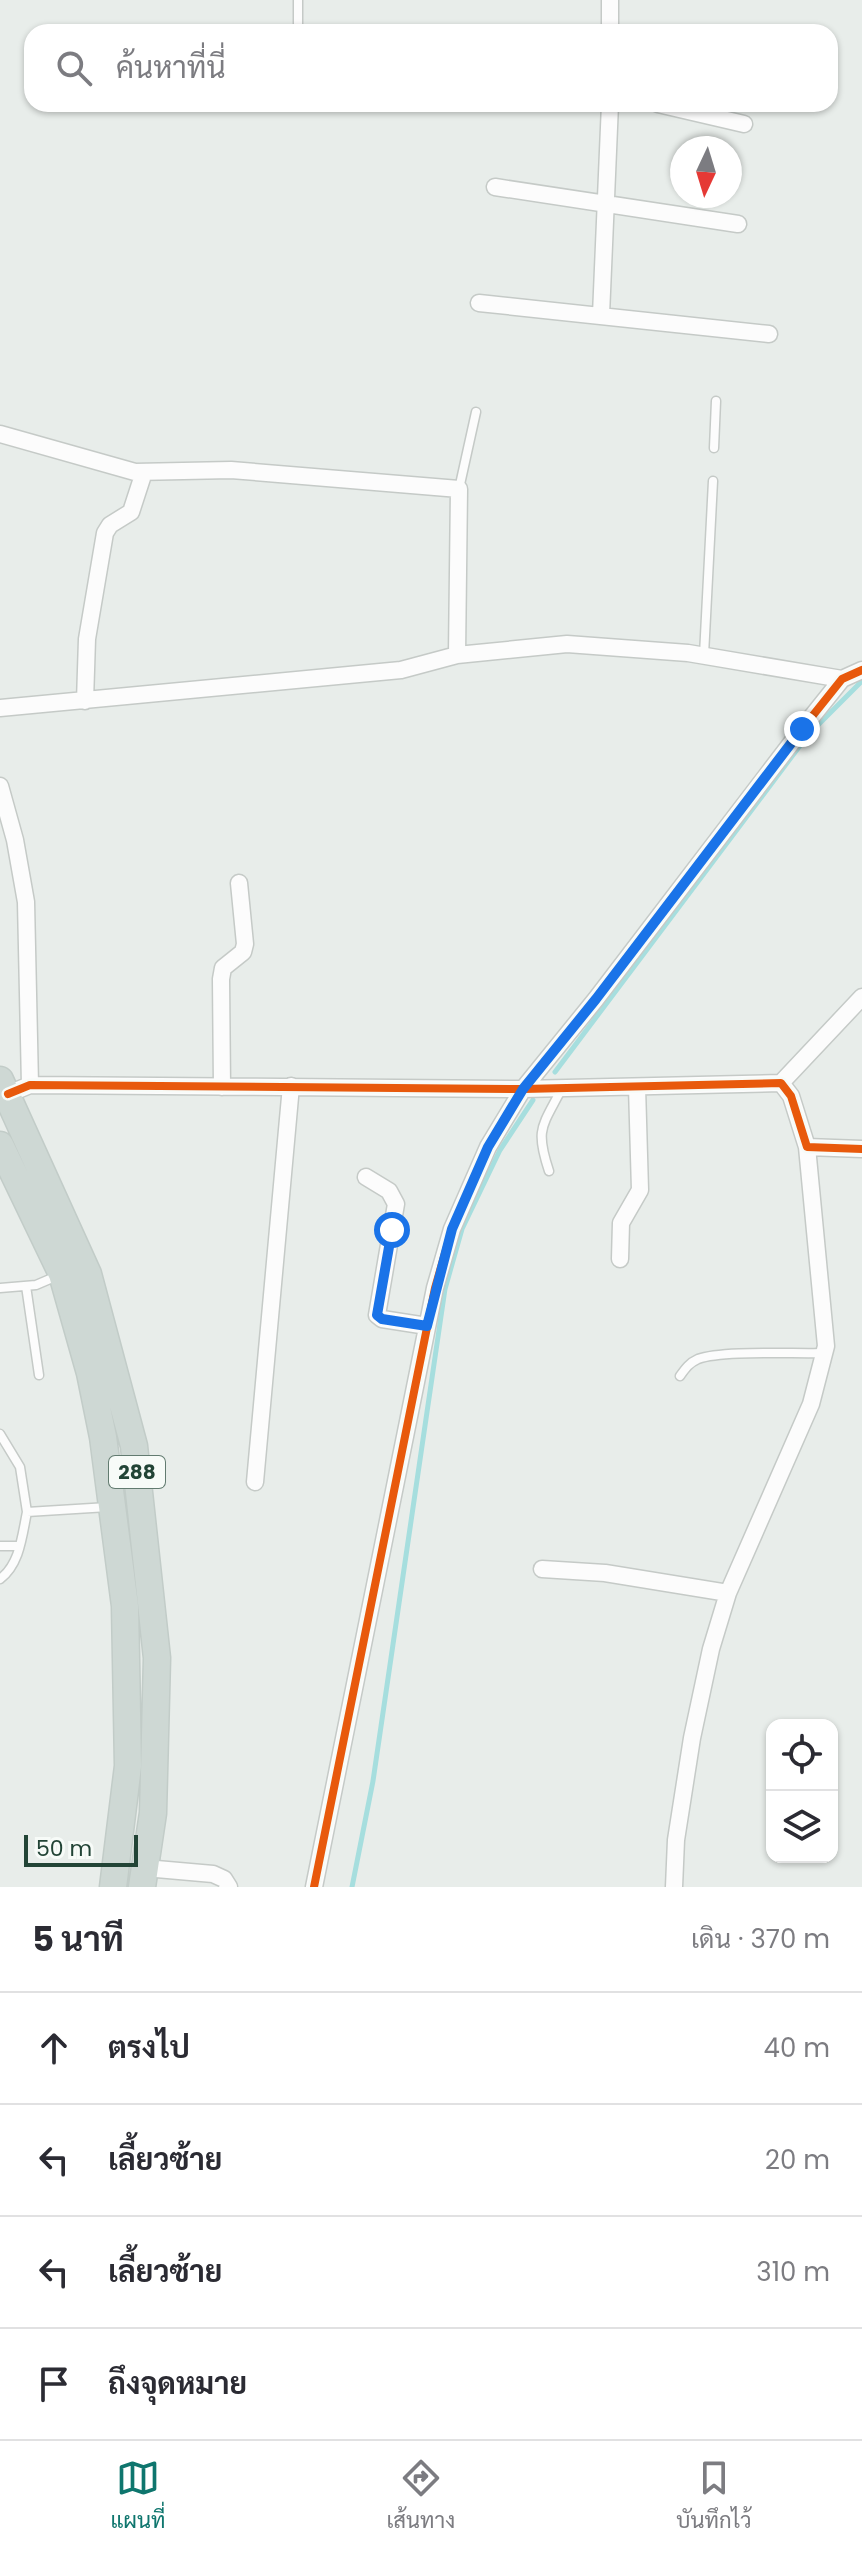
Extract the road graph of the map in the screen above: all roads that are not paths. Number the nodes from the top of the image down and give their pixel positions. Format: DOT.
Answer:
graph roads {
  1 [pos="298,0"];
  2 [pos="610,0"];
  3 [pos="298,24"];
  4 [pos="610,24"];
  5 [pos="610,112"];
  6 [pos="692,112"];
  7 [pos="744,124"];
  8 [pos="495,187"];
  9 [pos="604,205"];
  10 [pos="738,224"];
  11 [pos="479,303"];
  12 [pos="601,315"];
  13 [pos="769,334"];
  14 [pos="716,401"];
  15 [pos="476,412"];
  16 [pos="0,434"];
  17 [pos="714,448"];
  18 [pos="144,472"];
  19 [pos="713,481"];
  20 [pos="459,489"];
  21 [pos="457,655"];
  22 [pos="704,655"];
  23 [pos="862,670"];
  24 [pos="842,679"];
  25 [pos="85,701"];
  26 [pos="0,708"];
  27 [pos="0,786"];
  28 [pos="239,883"];
  29 [pos="862,997"];
  30 [pos="781,1083"];
  31 [pos="13,1086"];
  32 [pos="291,1086"];
  33 [pos="222,1087"];
  34 [pos="637,1087"];
  35 [pos="561,1088"];
  36 [pos="523,1089"];
  37 [pos="0,1145"];
  38 [pos="807,1147"];
  39 [pos="862,1149"];
  40 [pos="549,1171"];
  41 [pos="366,1177"];
  42 [pos="620,1259"];
  43 [pos="62,1274"];
  44 [pos="26,1286"];
  45 [pos="0,1288"];
  46 [pos="427,1326"];
  47 [pos="824,1353"];
  48 [pos="39,1375"];
  49 [pos="680,1376"];
  50 [pos="0,1434"];
  51 [pos="255,1482"];
  52 [pos="112,1507"];
  53 [pos="27,1512"];
  54 [pos="0,1546"];
  55 [pos="19,1546"];
  56 [pos="542,1569"];
  57 [pos="0,1579"];
  58 [pos="728,1593"];
  59 [pos="144,1877"];
  60 [pos="113,1887"];
  61 [pos="229,1887"];
  62 [pos="314,1887"];
  63 [pos="674,1887"];
  1 -- 3 [label="lane"];
  2 -- 4 [label="street"];
  5 -- 9 [label="street"];
  6 -- 7 [label="street"];
  8 -- 9 [label="street"];
  9 -- 10 [label="street"];
  9 -- 12 [label="street"];
  11 -- 12 [label="street"];
  12 -- 13 [label="street"];
  14 -- 17 [label="lane"];
  15 -- 20 [label="lane"];
  16 -- 18 [label="street"];
  18 -- 20 [label="street"];
  18 -- 25 [label="street"];
  19 -- 22 [label="lane"];
  20 -- 21 [label="street"];
  21 -- 22 [label="street"];
  21 -- 25 [label="street"];
  22 -- 24 [label="street"];
  23 -- 24 [label="street"];
  24 -- 36 [label="street"];
  25 -- 26 [label="street"];
  27 -- 31 [label="street"];
  28 -- 33 [label="street"];
  29 -- 30 [label="street"];
  30 -- 34 [label="street"];
  30 -- 38 [label="street"];
  31 -- 33 [label="street"];
  31 -- 59 [label="main road, 288"];
  32 -- 33 [label="street"];
  32 -- 36 [label="street"];
  32 -- 51 [label="street"];
  34 -- 35 [label="street"];
  34 -- 42 [label="street"];
  35 -- 36 [label="street"];
  35 -- 40 [label="lane"];
  36 -- 46 [label="street"];
  37 -- 43 [label="main road, 288"];
  38 -- 39 [label="street"];
  38 -- 47 [label="street"];
  41 -- 46 [label="street"];
  43 -- 44 [label="lane"];
  43 -- 52 [label="main road, 288"];
  44 -- 45 [label="lane"];
  44 -- 48 [label="lane"];
  46 -- 62 [label="street"];
  47 -- 49 [label="lane"];
  47 -- 58 [label="street"];
  50 -- 53 [label="lane"];
  52 -- 53 [label="lane"];
  52 -- 60 [label="main road, 288"];
  53 -- 55 [label="lane"];
  54 -- 55 [label="lane"];
  55 -- 57 [label="lane"];
  56 -- 58 [label="street"];
  58 -- 63 [label="street"];
  59 -- 61 [label="street"];
}
